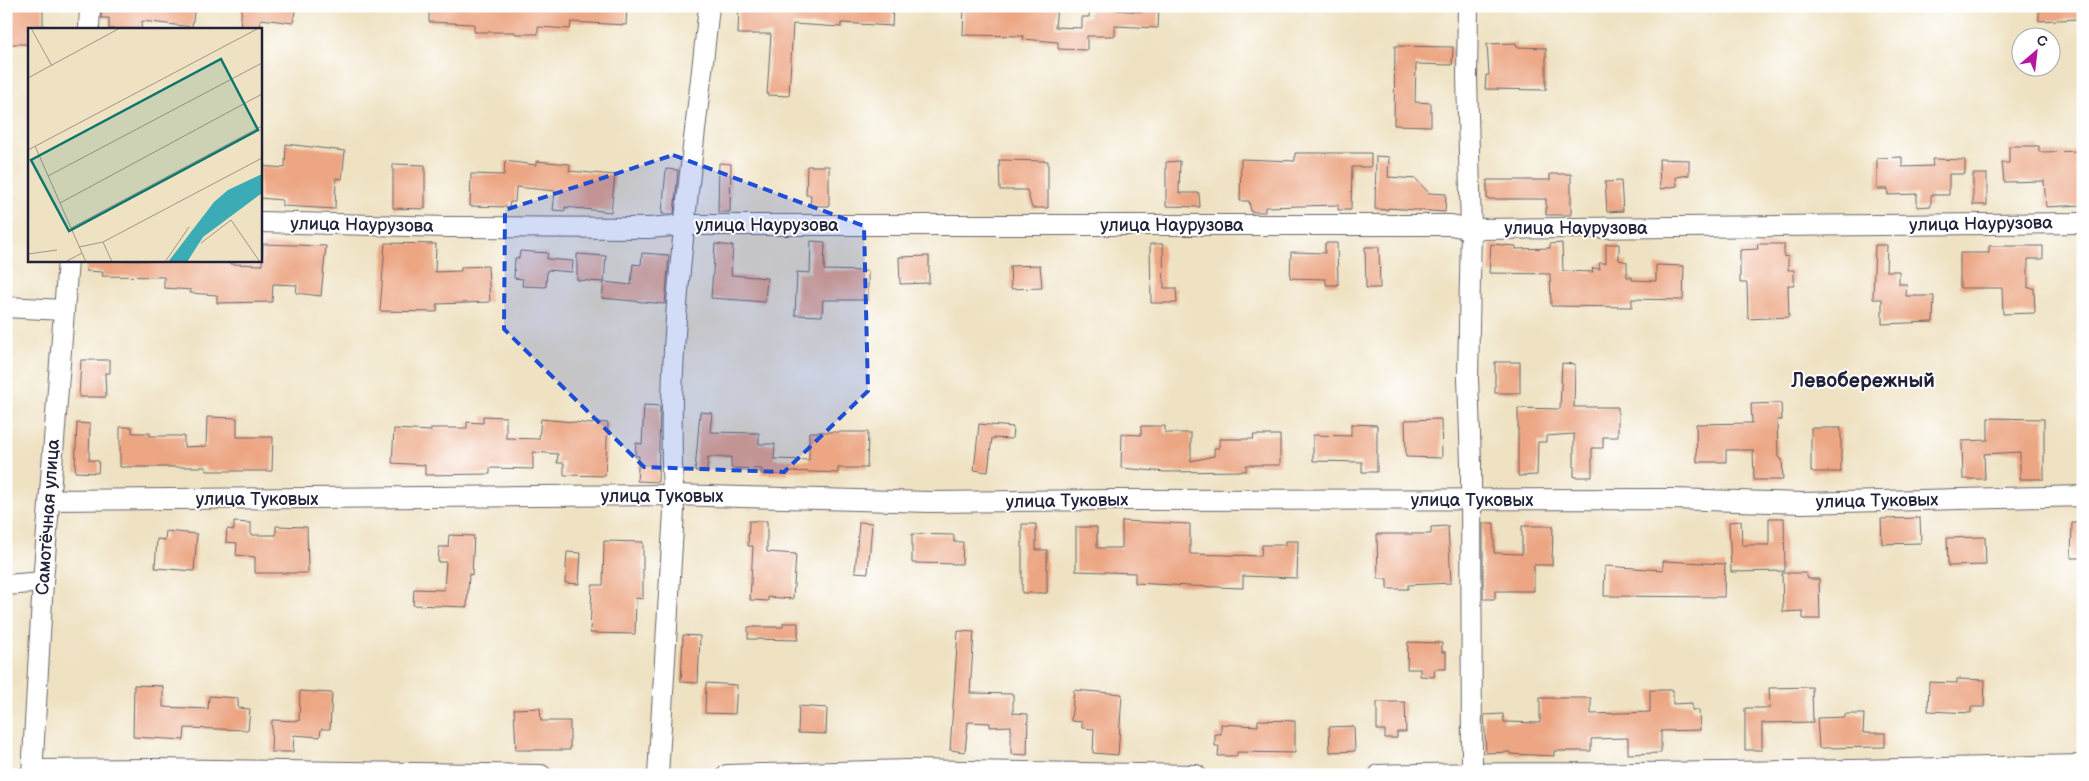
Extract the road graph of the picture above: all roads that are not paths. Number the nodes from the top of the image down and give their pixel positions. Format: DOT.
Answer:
graph roads {
  1 [pos="90,6"];
  2 [pos="709,6"];
  3 [pos="1468,6"];
  4 [pos="89,28"];
  5 [pos="261,222"];
  6 [pos="2083,223"];
  7 [pos="685,225"];
  8 [pos="1471,229"];
  9 [pos="68,261"];
  10 [pos="6,307"];
  11 [pos="63,310"];
  12 [pos="673,495"];
  13 [pos="2083,496"];
  14 [pos="50,500"];
  15 [pos="1471,500"];
  16 [pos="43,582"];
  17 [pos="6,585"];
  18 [pos="2083,765"];
  19 [pos="32,772"];
  20 [pos="1472,773"];
  21 [pos="541,775"];
  22 [pos="658,775"];
  23 [pos="728,775"];
  24 [pos="1196,775"];
  25 [pos="1380,775"];
  1 -- 4 [label="street"];
  2 -- 7 [label="street"];
  3 -- 8 [label="street"];
  5 -- 7 [label="street, улица Наурузова"];
  6 -- 8 [label="street, улица Наурузова"];
  7 -- 8 [label="street, улица Наурузова"];
  7 -- 12 [label="street"];
  8 -- 15 [label="street"];
  9 -- 11 [label="street, Самотёчная улица"];
  10 -- 11 [label="street"];
  11 -- 14 [label="street, Самотёчная улица"];
  12 -- 14 [label="street, улица Туковых"];
  12 -- 15 [label="street, улица Туковых"];
  12 -- 22 [label="street"];
  13 -- 15 [label="street, улица Туковых"];
  14 -- 16 [label="street, Самотёчная улица"];
  15 -- 20 [label="street"];
  16 -- 17 [label="street"];
  16 -- 19 [label="street, Самотёчная улица"];
  18 -- 20 [label="street"];
  19 -- 21 [label="street"];
  20 -- 25 [label="street"];
  23 -- 24 [label="street"];
}
